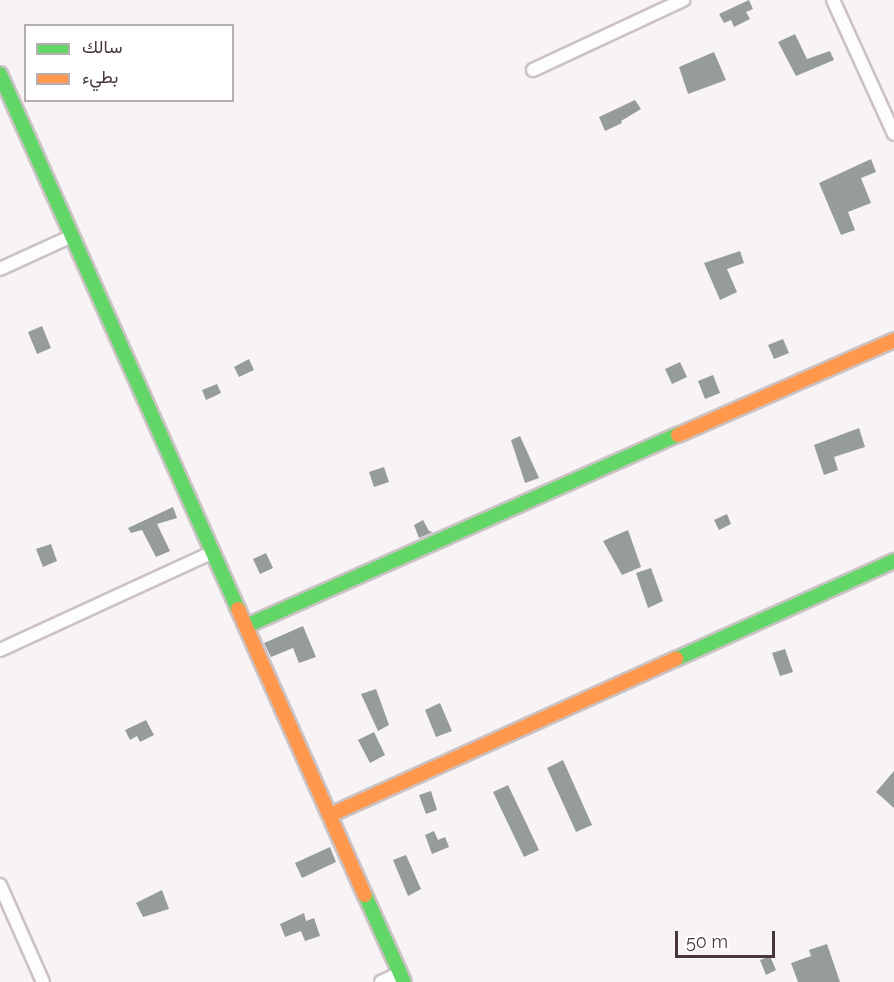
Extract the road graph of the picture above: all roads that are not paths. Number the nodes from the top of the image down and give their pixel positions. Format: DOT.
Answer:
graph roads {
  1 [pos="682,0"];
  2 [pos="833,0"];
  3 [pos="533,70"];
  4 [pos="0,74"];
  5 [pos="894,134"];
  6 [pos="72,236"];
  7 [pos="0,269"];
  8 [pos="894,340"];
  9 [pos="213,552"];
  10 [pos="894,561"];
  11 [pos="246,626"];
  12 [pos="0,650"];
  13 [pos="330,815"];
  14 [pos="0,885"];
  15 [pos="402,977"];
  16 [pos="43,982"];
  17 [pos="381,982"];
  1 -- 3 [label="street"];
  2 -- 5 [label="street"];
  4 -- 6 [label="street"];
  6 -- 7 [label="street"];
  6 -- 9 [label="street"];
  8 -- 11 [label="street"];
  9 -- 11 [label="street"];
  9 -- 12 [label="street"];
  10 -- 13 [label="street"];
  11 -- 13 [label="street"];
  13 -- 15 [label="street"];
  14 -- 16 [label="street"];
  15 -- 17 [label="street"];
}
